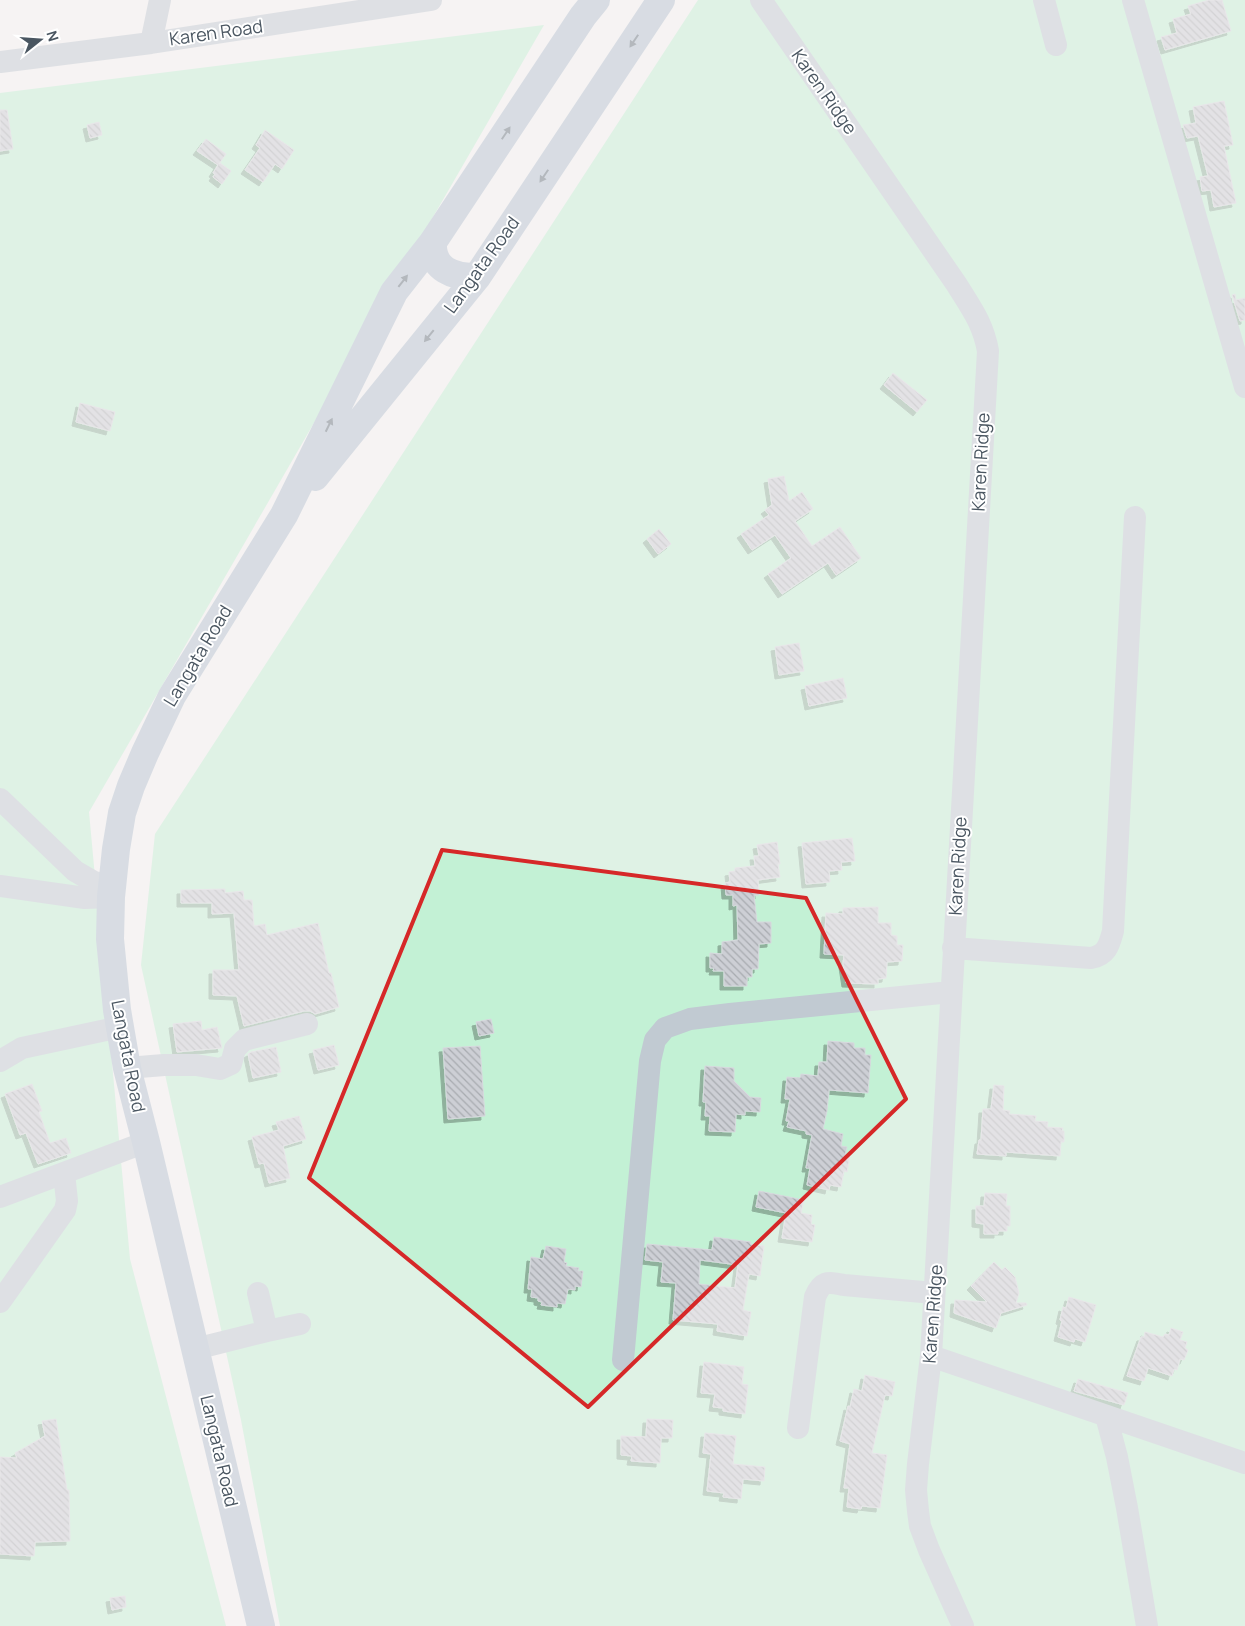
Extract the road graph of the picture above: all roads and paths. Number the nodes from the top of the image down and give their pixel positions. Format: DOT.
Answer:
graph roads {
  1 [pos="160,0"];
  2 [pos="431,0"];
  3 [pos="596,0"];
  4 [pos="661,0"];
  5 [pos="761,0"];
  6 [pos="1044,0"];
  7 [pos="1133,0"];
  8 [pos="337,8"];
  9 [pos="151,43"];
  10 [pos="1056,45"];
  11 [pos="0,62"];
  12 [pos="433,242"];
  13 [pos="477,276"];
  14 [pos="1245,387"];
  15 [pos="284,515"];
  16 [pos="1135,517"];
  17 [pos="0,799"];
  18 [pos="0,886"];
  19 [pos="112,891"];
  20 [pos="953,948"];
  21 [pos="951,992"];
  22 [pos="307,1024"];
  23 [pos="120,1027"];
  24 [pos="0,1061"];
  25 [pos="127,1068"];
  26 [pos="146,1142"];
  27 [pos="64,1173"];
  28 [pos="0,1197"];
  29 [pos="258,1293"];
  30 [pos="934,1293"];
  31 [pos="0,1302"];
  32 [pos="300,1324"];
  33 [pos="267,1331"];
  34 [pos="195,1350"];
  35 [pos="931,1356"];
  36 [pos="623,1360"];
  37 [pos="1106,1416"];
  38 [pos="798,1428"];
  39 [pos="1245,1463"];
  40 [pos="260,1626"];
  41 [pos="963,1626"];
  42 [pos="1147,1626"];
  1 -- 9 [label="street"];
  2 -- 8 [label="street, Karen Road"];
  12 -- 3 [label="main road, Langata Road, one-way"];
  4 -- 13 [label="main road, Langata Road, one-way"];
  5 -- 20 [label="street, Karen Ridge"];
  6 -- 10 [label="street"];
  7 -- 14 [label="street"];
  8 -- 9 [label="street, Karen Road"];
  9 -- 11 [label="street, Karen Road"];
  12 -- 13 [label="main road"];
  15 -- 12 [label="main road, Langata Road, one-way"];
  13 -- 15 [label="main road, Langata Road, one-way"];
  15 -- 19 [label="main road, Langata Road"];
  16 -- 20 [label="street"];
  17 -- 19 [label="street"];
  18 -- 19 [label="street"];
  19 -- 23 [label="main road, Langata Road"];
  20 -- 21 [label="street, Karen Ridge"];
  21 -- 30 [label="street, Karen Ridge"];
  21 -- 36 [label="street"];
  22 -- 25 [label="street"];
  23 -- 24 [label="street"];
  23 -- 25 [label="main road, Langata Road"];
  25 -- 26 [label="main road, Langata Road"];
  26 -- 27 [label="street"];
  26 -- 34 [label="main road, Langata Road"];
  27 -- 28 [label="street"];
  27 -- 31 [label="street"];
  29 -- 33 [label="street"];
  30 -- 35 [label="street, Karen Ridge"];
  30 -- 38 [label="street"];
  32 -- 33 [label="street"];
  33 -- 34 [label="street"];
  34 -- 40 [label="main road, Langata Road"];
  35 -- 37 [label="street"];
  35 -- 41 [label="street, Karen Ridge"];
  37 -- 39 [label="street"];
  37 -- 42 [label="street"];
}
